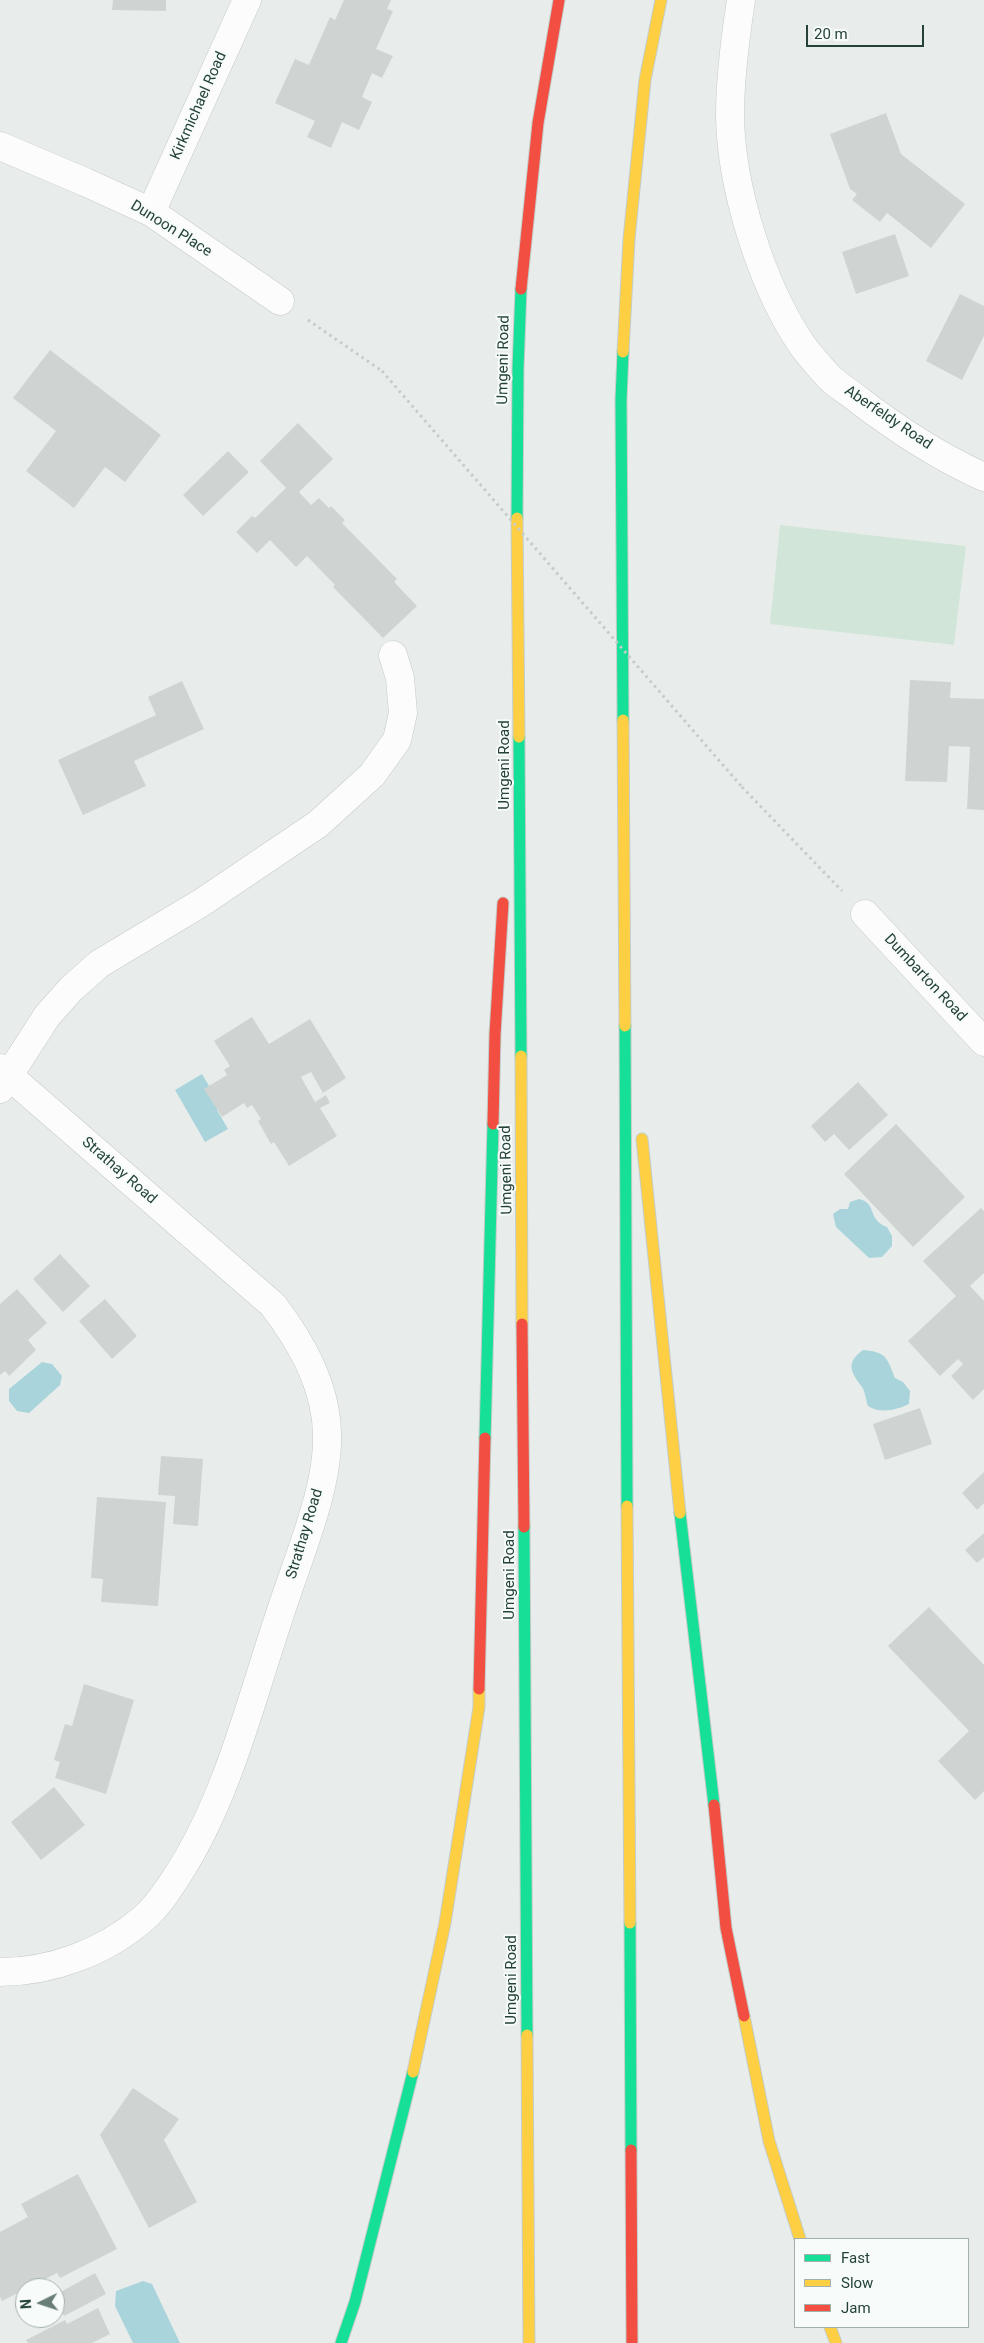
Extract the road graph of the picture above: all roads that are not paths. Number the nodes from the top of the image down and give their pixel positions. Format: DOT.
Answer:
graph roads {
  1 [pos="247,0"];
  2 [pos="559,0"];
  3 [pos="661,0"];
  4 [pos="741,0"];
  5 [pos="0,146"];
  6 [pos="151,212"];
  7 [pos="280,301"];
  8 [pos="984,477"];
  9 [pos="519,638"];
  10 [pos="394,655"];
  11 [pos="508,826"];
  12 [pos="504,895"];
  13 [pos="865,914"];
  14 [pos="626,973"];
  15 [pos="984,1042"];
  16 [pos="3,1077"];
  17 [pos="638,1091"];
  18 [pos="641,1130"];
  19 [pos="0,1972"];
  20 [pos="800,2238"];
  21 [pos="830,2328"];
  22 [pos="341,2343"];
  23 [pos="529,2343"];
  24 [pos="632,2343"];
  25 [pos="836,2343"];
  1 -- 6 [label="street, Kirkmichael Road"];
  2 -- 9 [label="highway, Umgeni Road"];
  3 -- 14 [label="highway"];
  4 -- 8 [label="street, Aberfeldy Road"];
  5 -- 6 [label="street, Dunoon Place"];
  6 -- 7 [label="street, Dunoon Place"];
  9 -- 11 [label="highway"];
  9 -- 23 [label="highway, Umgeni Road"];
  10 -- 16 [label="street"];
  12 -- 22 [label="highway"];
  13 -- 15 [label="street, Dumbarton Road"];
  14 -- 17 [label="highway"];
  14 -- 24 [label="highway"];
  16 -- 19 [label="street, Strathay Road"];
  18 -- 20 [label="highway"];
  21 -- 25 [label="highway"];
}
